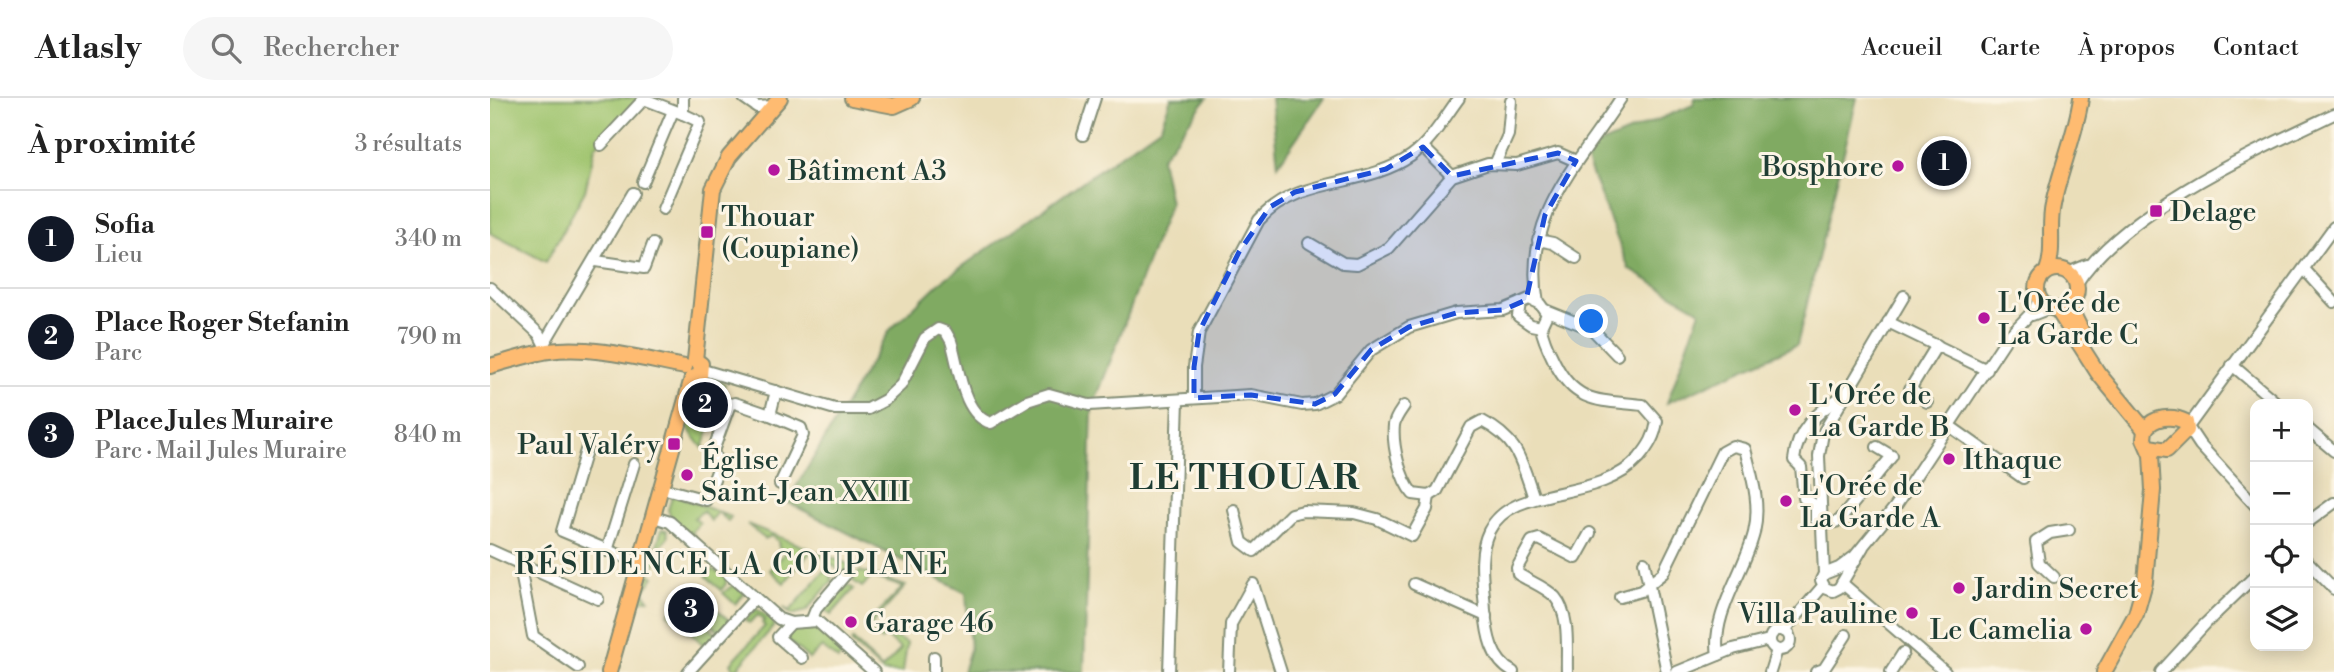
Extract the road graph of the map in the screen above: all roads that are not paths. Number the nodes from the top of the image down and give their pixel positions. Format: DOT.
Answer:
graph roads {
  1 [pos="683,98"];
  2 [pos="852,98"];
  3 [pos="912,98"];
  4 [pos="1095,98"];
  5 [pos="1458,98"];
  6 [pos="1621,98"];
  7 [pos="745,100"];
  8 [pos="1511,101"];
  9 [pos="776,102"];
  10 [pos="2082,103"];
  11 [pos="678,113"];
  12 [pos="2334,114"];
  13 [pos="757,124"];
  14 [pos="1083,135"];
  15 [pos="601,145"];
  16 [pos="1423,147"];
  17 [pos="1576,161"];
  18 [pos="1495,164"];
  19 [pos="1452,176"];
  20 [pos="2062,178"];
  21 [pos="643,182"];
  22 [pos="634,193"];
  23 [pos="663,209"];
  24 [pos="2334,228"];
  25 [pos="1538,240"];
  26 [pos="1309,243"];
  27 [pos="653,244"];
  28 [pos="1576,258"];
  29 [pos="596,261"];
  30 [pos="2304,269"];
  31 [pos="2047,271"];
  32 [pos="2070,275"];
  33 [pos="1534,278"];
  34 [pos="490,288"];
  35 [pos="1904,296"];
  36 [pos="1523,301"];
  37 [pos="2073,302"];
  38 [pos="2334,302"];
  39 [pos="2048,305"];
  40 [pos="1503,310"];
  41 [pos="1518,316"];
  42 [pos="1540,317"];
  43 [pos="1888,322"];
  44 [pos="1937,345"];
  45 [pos="546,347"];
  46 [pos="1616,355"];
  47 [pos="2232,365"];
  48 [pos="490,366"];
  49 [pos="694,369"];
  50 [pos="1987,370"];
  51 [pos="776,391"];
  52 [pos="1843,395"];
  53 [pos="1194,398"];
  54 [pos="2272,399"];
  55 [pos="1178,400"];
  56 [pos="1927,402"];
  57 [pos="1404,405"];
  58 [pos="770,415"];
  59 [pos="2150,425"];
  60 [pos="1951,428"];
  61 [pos="2183,428"];
  62 [pos="2313,433"];
  63 [pos="587,447"];
  64 [pos="1877,447"];
  65 [pos="2149,447"];
  66 [pos="2167,450"];
  67 [pos="2334,452"];
  68 [pos="634,464"];
  69 [pos="2023,478"];
  70 [pos="780,484"];
  71 [pos="662,488"];
  72 [pos="2153,490"];
  73 [pos="1429,496"];
  74 [pos="1534,498"];
  75 [pos="2250,500"];
  76 [pos="2334,503"];
  77 [pos="1234,510"];
  78 [pos="654,517"];
  79 [pos="2313,518"];
  80 [pos="1823,530"];
  81 [pos="2068,530"];
  82 [pos="1590,533"];
  83 [pos="490,550"];
  84 [pos="607,551"];
  85 [pos="1644,562"];
  86 [pos="641,564"];
  87 [pos="524,565"];
  88 [pos="2313,567"];
  89 [pos="845,575"];
  90 [pos="2054,577"];
  91 [pos="1833,580"];
  92 [pos="2250,581"];
  93 [pos="1650,582"];
  94 [pos="1413,584"];
  95 [pos="2334,589"];
  96 [pos="1620,597"];
  97 [pos="755,598"];
  98 [pos="598,599"];
  99 [pos="1486,617"];
  100 [pos="812,620"];
  101 [pos="791,623"];
  102 [pos="1786,632"];
  103 [pos="1718,633"];
  104 [pos="1846,635"];
  105 [pos="1769,640"];
  106 [pos="1733,649"];
  107 [pos="1777,650"];
  108 [pos="1903,653"];
  109 [pos="1718,655"];
  110 [pos="934,657"];
  111 [pos="802,658"];
  112 [pos="578,667"];
  113 [pos="1775,670"];
  114 [pos="1940,670"];
  115 [pos="609,672"];
  116 [pos="688,672"];
  117 [pos="874,672"];
  118 [pos="934,672"];
  119 [pos="1170,672"];
  120 [pos="1229,672"];
  121 [pos="1281,672"];
  122 [pos="1513,672"];
  123 [pos="1567,672"];
  124 [pos="1667,672"];
  125 [pos="1677,672"];
  126 [pos="1815,672"];
  127 [pos="1891,672"];
  128 [pos="2104,672"];
  129 [pos="2161,672"];
  1 -- 11 [label="street"];
  2 -- 3 [label="main road"];
  4 -- 14 [label="street"];
  5 -- 16 [label="street"];
  6 -- 17 [label="street"];
  7 -- 9 [label="street"];
  7 -- 13 [label="street"];
  8 -- 18 [label="street"];
  9 -- 13 [label="main road"];
  10 -- 20 [label="main road"];
  11 -- 15 [label="street"];
  11 -- 21 [label="street"];
  11 -- 23 [label="street"];
  12 -- 32 [label="street"];
  13 -- 49 [label="main road"];
  16 -- 19 [label="street"];
  16 -- 53 [label="street"];
  17 -- 18 [label="street"];
  17 -- 25 [label="street"];
  18 -- 19 [label="street"];
  19 -- 26 [label="street"];
  20 -- 31 [label="main road"];
  20 -- 32 [label="main road"];
  22 -- 29 [label="street"];
  24 -- 30 [label="street"];
  25 -- 28 [label="street"];
  25 -- 33 [label="street"];
  27 -- 29 [label="street"];
  29 -- 45 [label="street"];
  30 -- 38 [label="street"];
  30 -- 47 [label="street"];
  31 -- 32 [label="main road"];
  31 -- 39 [label="main road"];
  32 -- 37 [label="main road"];
  33 -- 36 [label="street"];
  33 -- 42 [label="street"];
  34 -- 45 [label="street"];
  35 -- 43 [label="street"];
  36 -- 40 [label="street"];
  36 -- 41 [label="street"];
  36 -- 42 [label="street"];
  37 -- 39 [label="main road"];
  37 -- 59 [label="main road"];
  39 -- 50 [label="street"];
  39 -- 59 [label="main road"];
  40 -- 41 [label="street"];
  40 -- 53 [label="street"];
  41 -- 42 [label="street"];
  42 -- 46 [label="street"];
  42 -- 74 [label="street"];
  43 -- 44 [label="street"];
  43 -- 52 [label="street"];
  44 -- 50 [label="street"];
  44 -- 56 [label="street"];
  45 -- 48 [label="main road"];
  45 -- 49 [label="main road"];
  47 -- 54 [label="street"];
  47 -- 61 [label="street"];
  49 -- 51 [label="street"];
  49 -- 71 [label="main road"];
  50 -- 60 [label="street"];
  51 -- 55 [label="street"];
  51 -- 58 [label="street"];
  52 -- 80 [label="street"];
  52 -- 80 [label="street"];
  53 -- 55 [label="street"];
  55 -- 119 [label="street"];
  57 -- 73 [label="street"];
  58 -- 70 [label="street"];
  58 -- 71 [label="street"];
  59 -- 61 [label="main road"];
  59 -- 65 [label="main road"];
  60 -- 69 [label="street"];
  60 -- 91 [label="street"];
  61 -- 66 [label="main road"];
  61 -- 75 [label="street"];
  62 -- 67 [label="street"];
  63 -- 84 [label="street"];
  64 -- 80 [label="street"];
  65 -- 66 [label="main road"];
  65 -- 72 [label="main road"];
  66 -- 72 [label="main road"];
  68 -- 84 [label="street"];
  71 -- 78 [label="main road"];
  72 -- 128 [label="main road"];
  73 -- 74 [label="street"];
  73 -- 77 [label="street"];
  74 -- 99 [label="street"];
  76 -- 79 [label="street"];
  78 -- 86 [label="main road"];
  78 -- 97 [label="street"];
  80 -- 91 [label="street"];
  81 -- 90 [label="street"];
  82 -- 123 [label="street"];
  83 -- 87 [label="street"];
  84 -- 86 [label="street"];
  85 -- 93 [label="street"];
  86 -- 115 [label="main road"];
  87 -- 98 [label="street"];
  87 -- 112 [label="street"];
  88 -- 95 [label="street"];
  89 -- 100 [label="street"];
  91 -- 102 [label="street"];
  91 -- 114 [label="street"];
  92 -- 129 [label="street"];
  93 -- 96 [label="street"];
  93 -- 103 [label="street"];
  93 -- 124 [label="street"];
  94 -- 99 [label="street"];
  97 -- 101 [label="street"];
  97 -- 116 [label="street"];
  99 -- 122 [label="street"];
  100 -- 101 [label="street"];
  100 -- 117 [label="street"];
  101 -- 111 [label="street"];
  102 -- 105 [label="street"];
  102 -- 107 [label="street"];
  103 -- 106 [label="street"];
  103 -- 109 [label="street"];
  104 -- 126 [label="street"];
  105 -- 106 [label="street"];
  105 -- 107 [label="street"];
  106 -- 109 [label="street"];
  107 -- 113 [label="street"];
  108 -- 127 [label="street"];
  109 -- 125 [label="street"];
  110 -- 118 [label="street"];
  120 -- 121 [label="street"];
}
